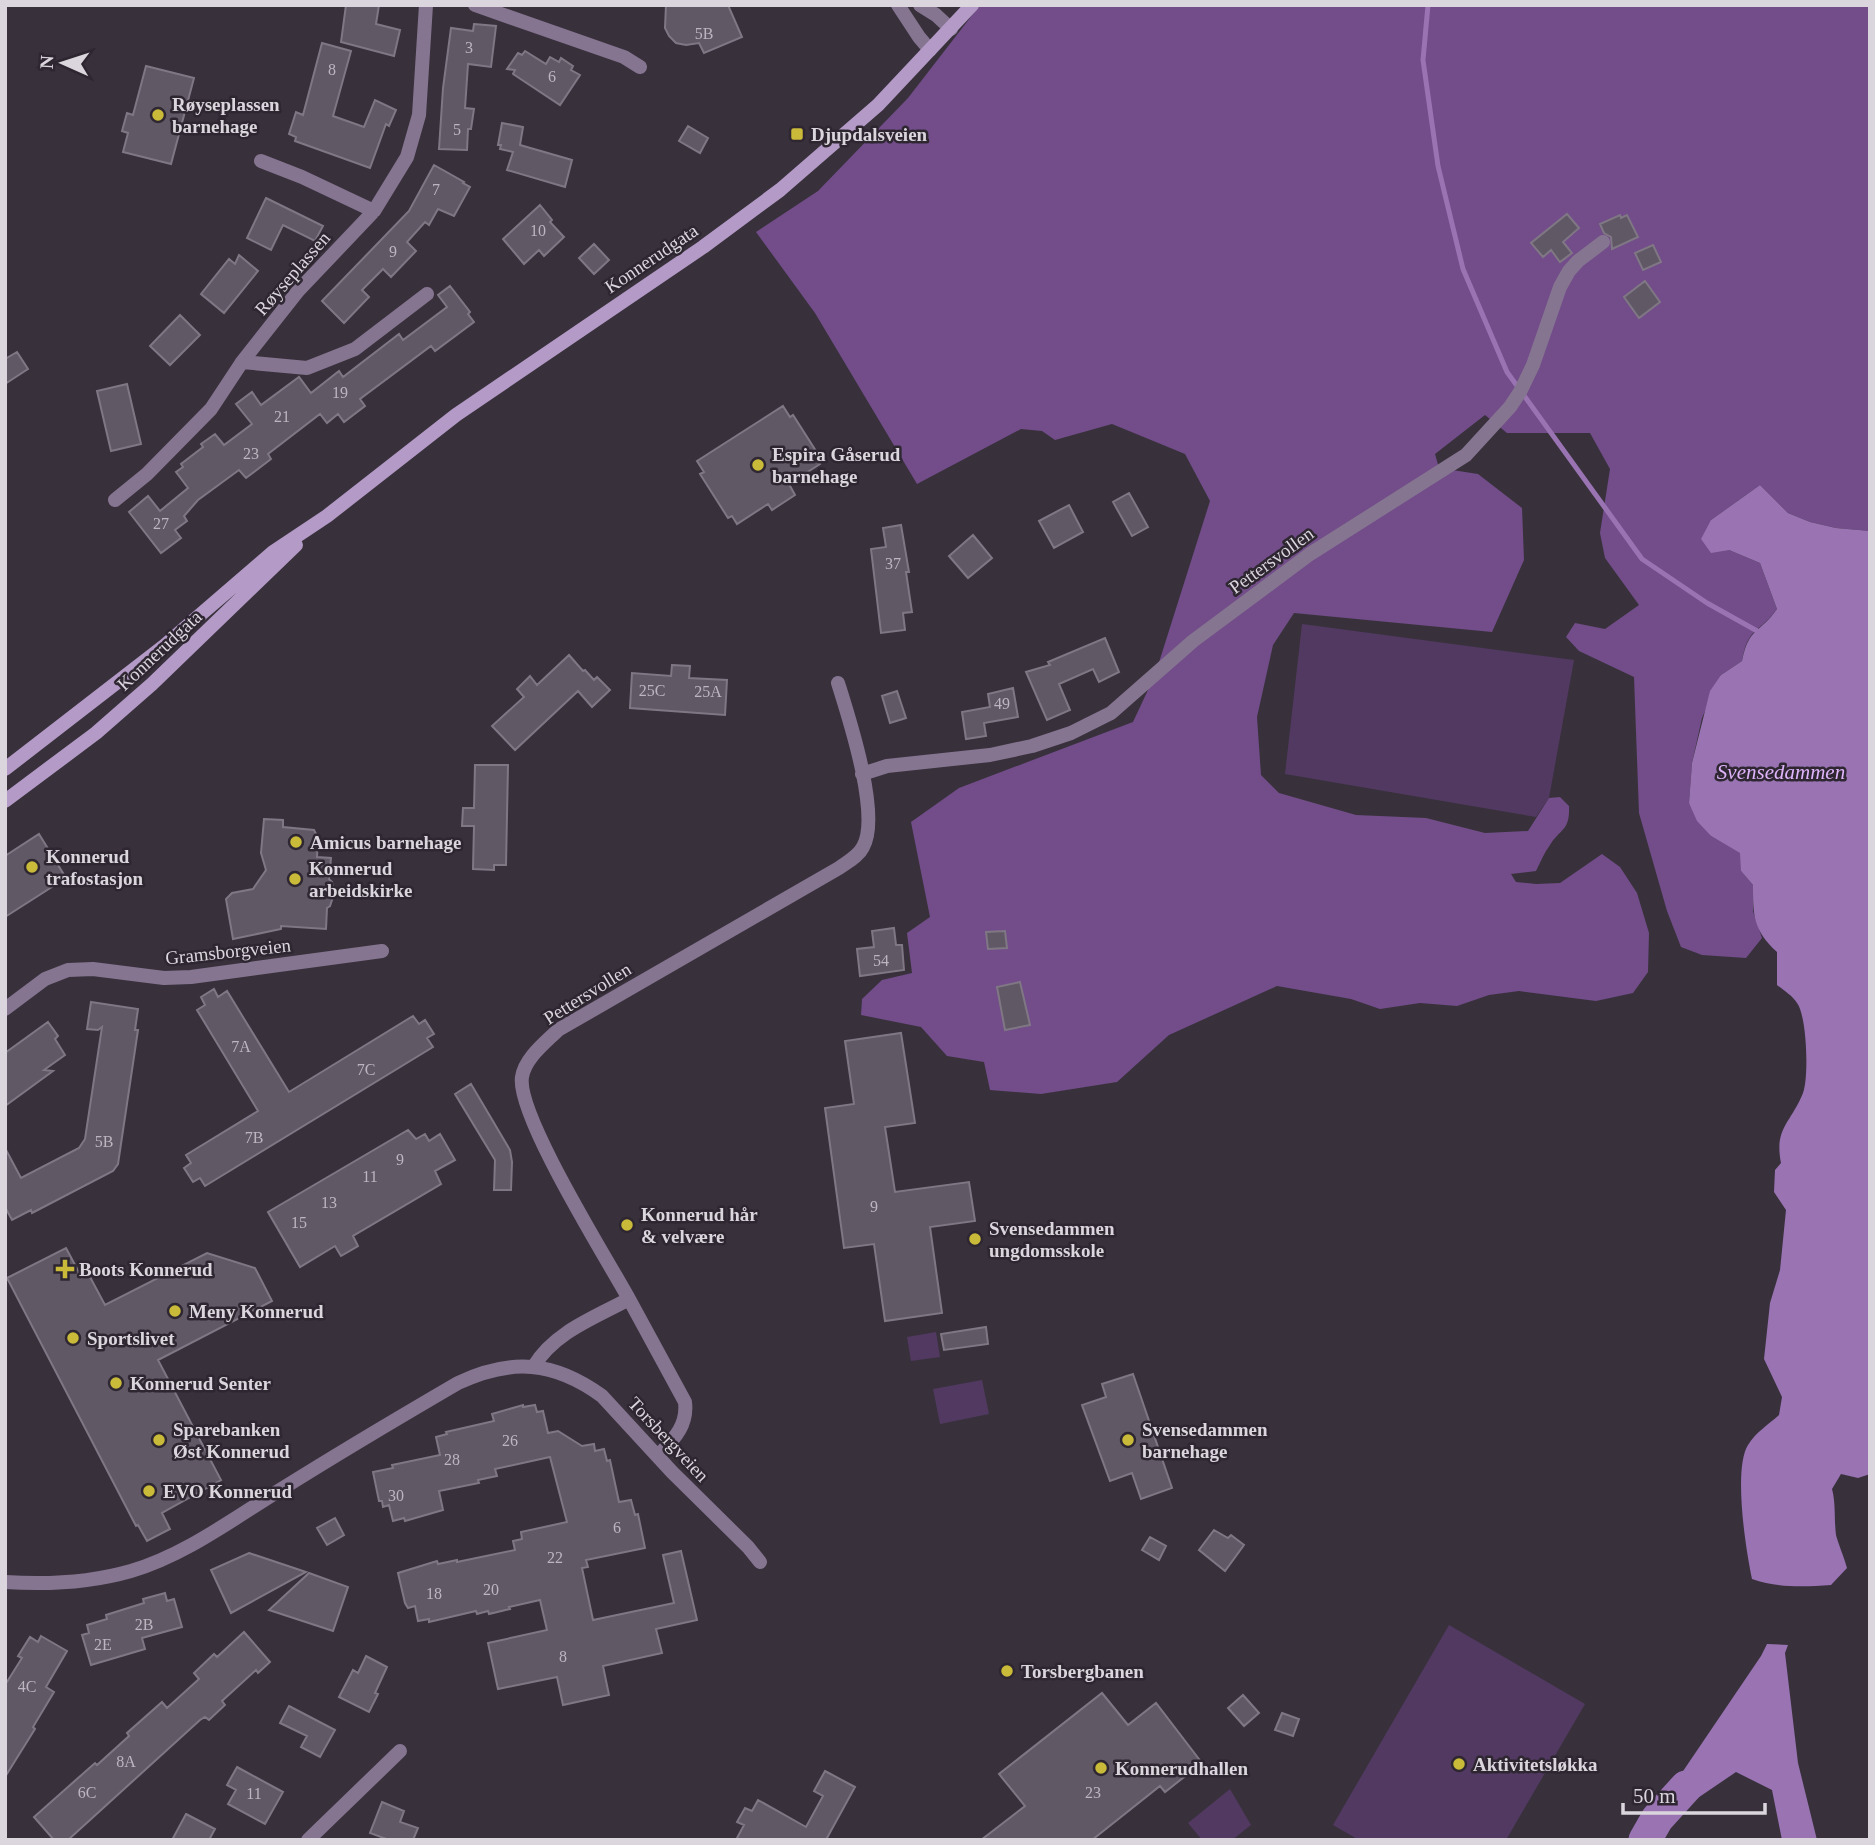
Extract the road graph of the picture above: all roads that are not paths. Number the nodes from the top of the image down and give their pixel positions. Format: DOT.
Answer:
graph roads {
  1 [pos="426,5"];
  2 [pos="475,5"];
  3 [pos="898,5"];
  4 [pos="920,5"];
  5 [pos="972,5"];
  6 [pos="951,29"];
  7 [pos="930,50"];
  8 [pos="640,67"];
  9 [pos="261,162"];
  10 [pos="374,211"];
  11 [pos="1604,242"];
  12 [pos="427,294"];
  13 [pos="242,362"];
  14 [pos="115,500"];
  15 [pos="327,516"];
  16 [pos="838,683"];
  17 [pos="5,769"];
  18 [pos="862,774"];
  19 [pos="5,801"];
  20 [pos="382,951"];
  21 [pos="5,1009"];
  22 [pos="629,1298"];
  23 [pos="534,1366"];
  24 [pos="658,1456"];
  25 [pos="760,1562"];
  26 [pos="5,1582"];
  27 [pos="400,1751"];
  28 [pos="308,1840"];
  1 -- 10 [label="street, Røyseplassen"];
  2 -- 8 [label="street"];
  3 -- 7 [label="street"];
  4 -- 6 [label="street"];
  5 -- 6 [label="main road, Konnerudgata"];
  6 -- 7 [label="main road, Konnerudgata"];
  7 -- 15 [label="main road, Konnerudgata"];
  9 -- 10 [label="street"];
  10 -- 13 [label="street, Røyseplassen"];
  11 -- 18 [label="street, Pettersvollen"];
  12 -- 13 [label="street"];
  13 -- 14 [label="street, Røyseplassen"];
  15 -- 17 [label="main road, Konnerudgata"];
  15 -- 19 [label="main road, Konnerudgata"];
  16 -- 18 [label="street, Pettersvollen"];
  18 -- 22 [label="street, Pettersvollen"];
  20 -- 21 [label="street, Gramsborgveien"];
  22 -- 23 [label="street"];
  22 -- 24 [label="street, Pettersvollen"];
  23 -- 24 [label="street, Torsbergveien"];
  23 -- 26 [label="street"];
  24 -- 25 [label="street, Torsbergveien"];
  27 -- 28 [label="street"];
}
